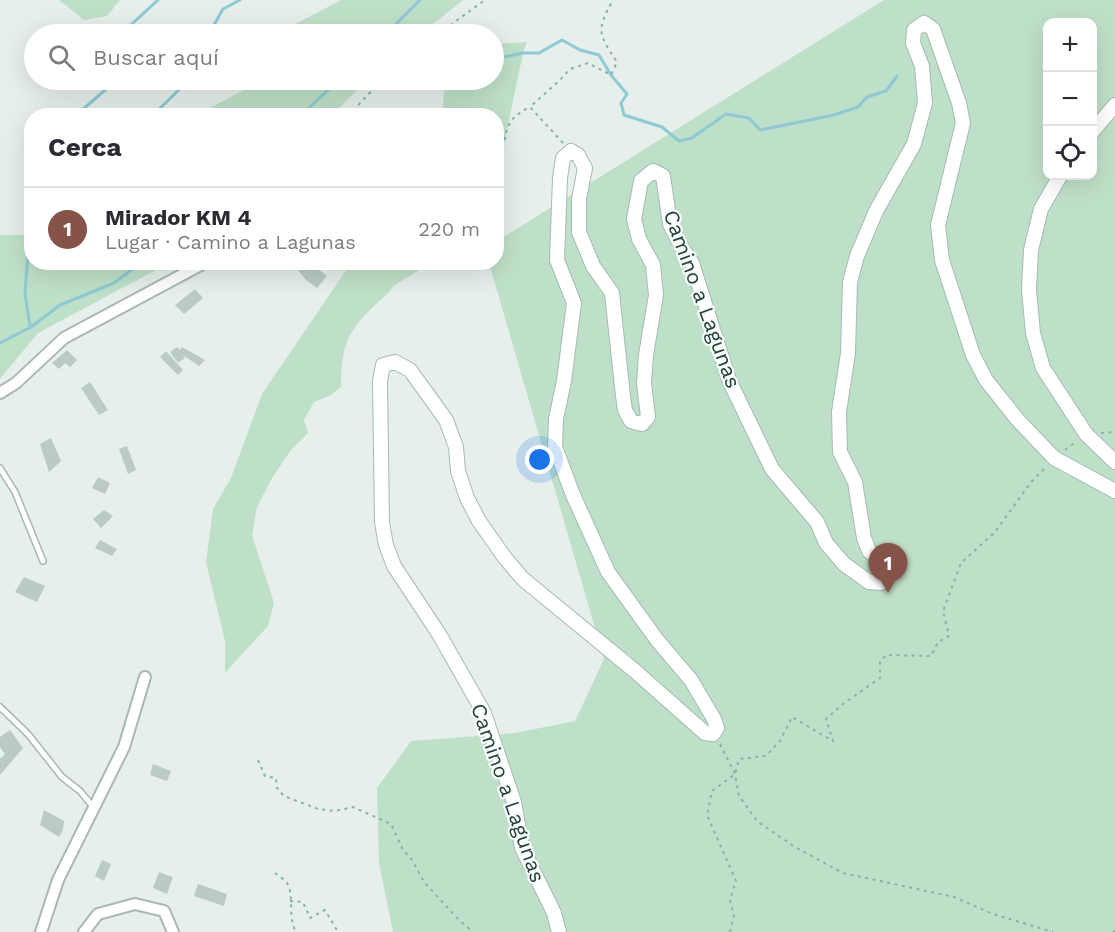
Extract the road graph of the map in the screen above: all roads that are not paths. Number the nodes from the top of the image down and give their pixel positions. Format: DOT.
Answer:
graph roads {
  1 [pos="1115,105"];
  2 [pos="1097,126"];
  3 [pos="1058,180"];
  4 [pos="191,270"];
  5 [pos="0,393"];
  6 [pos="1115,462"];
  7 [pos="0,468"];
  8 [pos="1115,491"];
  9 [pos="43,561"];
  10 [pos="145,677"];
  11 [pos="0,707"];
  12 [pos="94,808"];
  13 [pos="41,932"];
  14 [pos="84,932"];
  15 [pos="173,932"];
  16 [pos="559,932"];
  1 -- 2 [label="street"];
  3 -- 6 [label="street"];
  4 -- 5 [label="street"];
  7 -- 9 [label="lane"];
  8 -- 16 [label="street, Camino a Lagunas"];
  10 -- 12 [label="street"];
  11 -- 12 [label="lane"];
  12 -- 13 [label="street"];
  14 -- 15 [label="street"];
}
